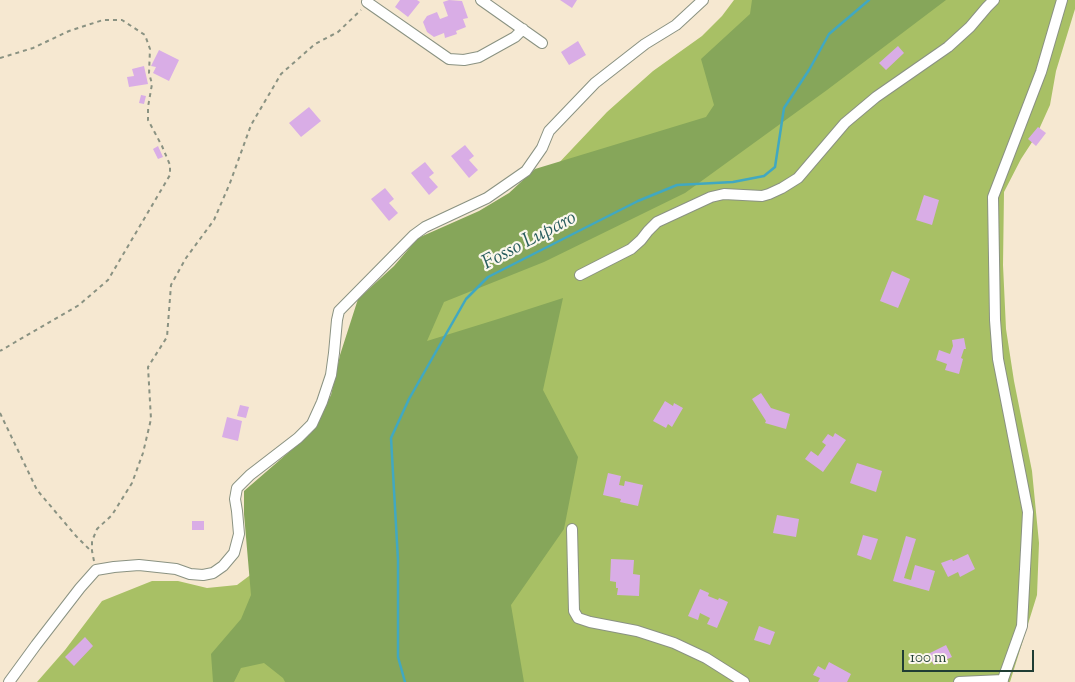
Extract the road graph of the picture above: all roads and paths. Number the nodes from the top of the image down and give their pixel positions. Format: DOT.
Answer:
graph roads {
  1 [pos="481,0"];
  2 [pos="703,0"];
  3 [pos="994,0"];
  4 [pos="1062,0"];
  5 [pos="367,2"];
  6 [pos="523,29"];
  7 [pos="542,42"];
  8 [pos="0,58"];
  9 [pos="580,275"];
  10 [pos="0,351"];
  11 [pos="0,413"];
  12 [pos="572,529"];
  13 [pos="92,551"];
  14 [pos="96,570"];
  15 [pos="1002,681"];
  16 [pos="9,682"];
  17 [pos="744,682"];
  18 [pos="959,682"];
  1 -- 6 [label="street"];
  2 -- 14 [label="street"];
  3 -- 9 [label="street"];
  4 -- 15 [label="street"];
  5 -- 6 [label="street"];
  5 -- 13 [label="path"];
  6 -- 7 [label="street"];
  8 -- 10 [label="path"];
  11 -- 13 [label="path"];
  12 -- 17 [label="street"];
  13 -- 14 [label="path"];
  14 -- 16 [label="street"];
  15 -- 18 [label="street"];
}
